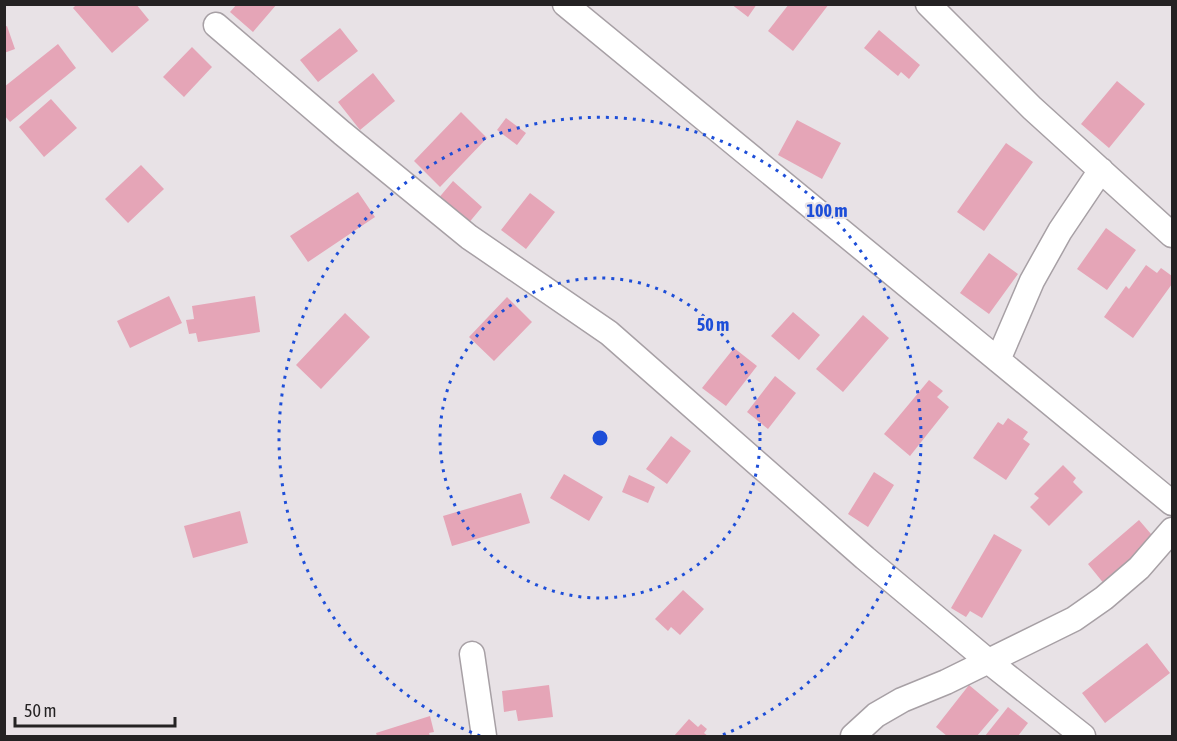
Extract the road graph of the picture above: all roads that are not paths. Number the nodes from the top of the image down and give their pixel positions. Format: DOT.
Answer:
graph roads {
  1 [pos="565,4"];
  2 [pos="928,4"];
  3 [pos="216,25"];
  4 [pos="1101,170"];
  5 [pos="1173,235"];
  6 [pos="998,360"];
  7 [pos="1173,503"];
  8 [pos="1173,530"];
  9 [pos="472,654"];
  10 [pos="988,661"];
  11 [pos="484,736"];
  12 [pos="854,736"];
  13 [pos="1083,736"];
  1 -- 6 [label="street"];
  2 -- 4 [label="street"];
  3 -- 10 [label="street"];
  4 -- 5 [label="street"];
  4 -- 6 [label="street"];
  6 -- 7 [label="street"];
  8 -- 10 [label="street"];
  9 -- 11 [label="street"];
  10 -- 12 [label="street"];
  10 -- 13 [label="street"];
}
